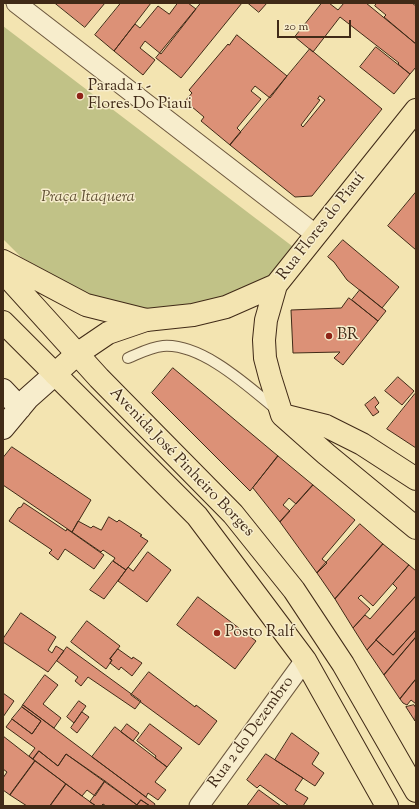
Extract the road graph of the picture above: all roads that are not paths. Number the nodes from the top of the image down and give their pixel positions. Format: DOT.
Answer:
graph roads {
  1 [pos="16,3"];
  2 [pos="416,110"];
  3 [pos="315,234"];
  4 [pos="3,261"];
  5 [pos="3,272"];
  6 [pos="276,286"];
  7 [pos="146,320"];
  8 [pos="3,322"];
  9 [pos="77,354"];
  10 [pos="128,358"];
  11 [pos="55,374"];
  12 [pos="3,390"];
  13 [pos="20,408"];
  14 [pos="282,415"];
  15 [pos="3,428"];
  16 [pos="416,479"];
  17 [pos="416,528"];
  18 [pos="305,660"];
  19 [pos="416,791"];
  20 [pos="199,806"];
  21 [pos="387,806"];
  1 -- 3 [label="street"];
  2 -- 3 [label="main road, Rua Flores do Piauí"];
  3 -- 6 [label="main road, Rua Flores do Piauí"];
  4 -- 7 [label="main road"];
  5 -- 9 [label="main road, Avenida José Pinheiro Borges"];
  6 -- 7 [label="main road, Rua Flores do Piauí"];
  6 -- 14 [label="main road"];
  7 -- 9 [label="main road, Rua Flores do Piauí"];
  8 -- 11 [label="main road, Avenida José Pinheiro Borges"];
  9 -- 11 [label="main road, Rua Flores do Piauí"];
  9 -- 19 [label="main road, Avenida José Pinheiro Borges"];
  10 -- 14 [label="lane"];
  11 -- 13 [label="street"];
  11 -- 18 [label="main road, Avenida José Pinheiro Borges"];
  12 -- 13 [label="street"];
  13 -- 15 [label="street"];
  14 -- 16 [label="main road"];
  14 -- 17 [label="main road"];
  18 -- 20 [label="street, Rua 2 do Dezembro"];
  18 -- 21 [label="main road, Avenida José Pinheiro Borges"];
}
